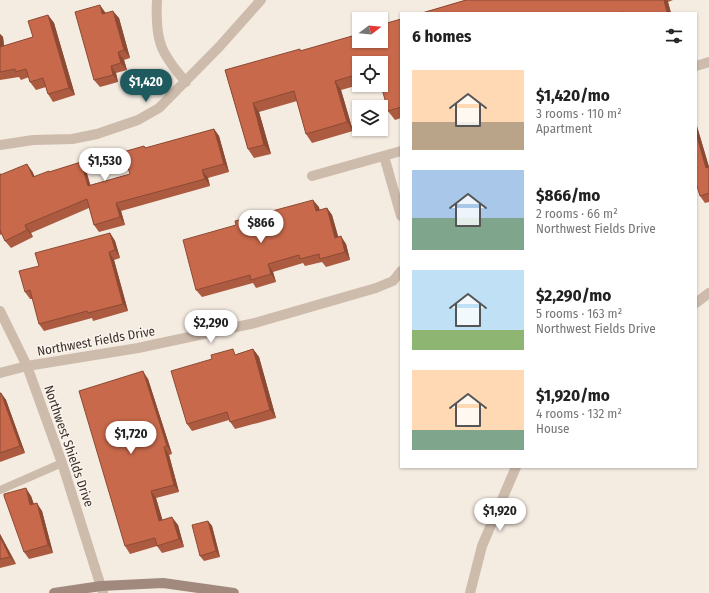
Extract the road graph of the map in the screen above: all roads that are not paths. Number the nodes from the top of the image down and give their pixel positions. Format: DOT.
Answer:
graph roads {
  1 [pos="157,0"];
  2 [pos="261,0"];
  3 [pos="709,62"];
  4 [pos="697,66"];
  5 [pos="186,82"];
  6 [pos="0,145"];
  7 [pos="400,151"];
  8 [pos="384,156"];
  9 [pos="312,176"];
  10 [pos="400,212"];
  11 [pos="400,272"];
  12 [pos="709,293"];
  13 [pos="697,302"];
  14 [pos="0,311"];
  15 [pos="27,366"];
  16 [pos="0,373"];
  17 [pos="62,463"];
  18 [pos="516,468"];
  19 [pos="0,490"];
  20 [pos="102,589"];
  21 [pos="54,593"];
  22 [pos="234,593"];
  23 [pos="470,593"];
  1 -- 5 [label="street"];
  2 -- 5 [label="street"];
  3 -- 4 [label="street"];
  5 -- 6 [label="street"];
  7 -- 8 [label="street"];
  8 -- 9 [label="street"];
  8 -- 10 [label="street"];
  11 -- 15 [label="street, Northwest Fields Drive"];
  12 -- 13 [label="street"];
  14 -- 15 [label="street, Northwest Shields Drive"];
  15 -- 16 [label="street, Northwest Fields Drive"];
  15 -- 17 [label="street, Northwest Shields Drive"];
  17 -- 19 [label="lane"];
  17 -- 20 [label="street, Northwest Shields Drive"];
  18 -- 23 [label="street"];
  20 -- 21 [label="main road"];
  20 -- 22 [label="main road"];
}
